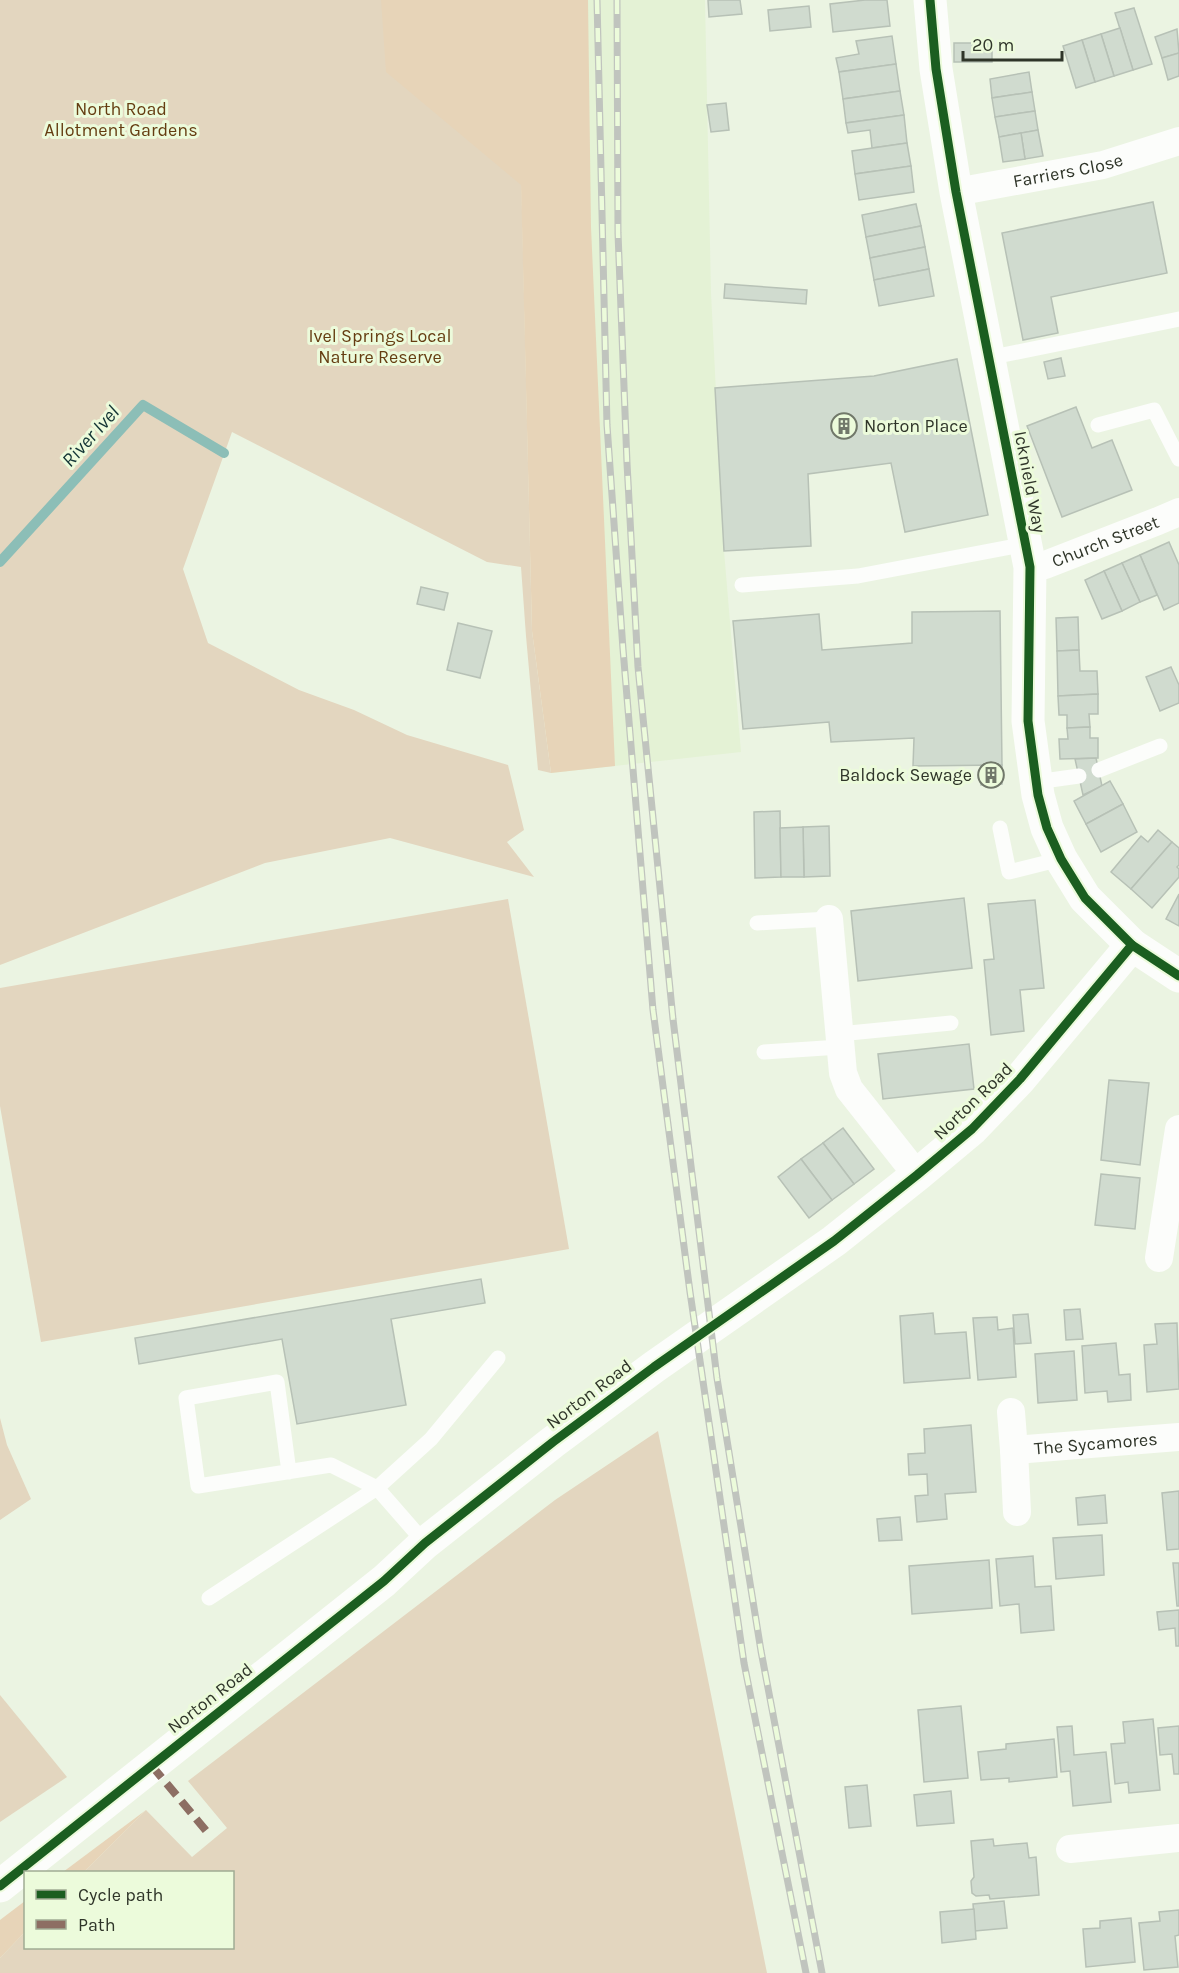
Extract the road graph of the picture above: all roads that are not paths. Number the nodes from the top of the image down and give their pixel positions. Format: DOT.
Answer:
graph roads {
  1 [pos="930,0"];
  2 [pos="1179,141"];
  3 [pos="956,192"];
  4 [pos="1179,319"];
  5 [pos="988,358"];
  6 [pos="1098,425"];
  7 [pos="1179,459"];
  8 [pos="1179,512"];
  9 [pos="1028,555"];
  10 [pos="742,585"];
  11 [pos="1160,746"];
  12 [pos="1099,770"];
  13 [pos="1079,776"];
  14 [pos="1036,782"];
  15 [pos="1000,828"];
  16 [pos="1061,859"];
  17 [pos="829,919"];
  18 [pos="757,923"];
  19 [pos="1132,945"];
  20 [pos="1179,976"];
  21 [pos="951,1023"];
  22 [pos="840,1041"];
  23 [pos="764,1052"];
  24 [pos="1179,1129"];
  25 [pos="917,1175"];
  26 [pos="1159,1258"];
  27 [pos="498,1358"];
  28 [pos="1011,1412"];
  29 [pos="1179,1437"];
  30 [pos="1014,1450"];
  31 [pos="289,1472"];
  32 [pos="377,1488"];
  33 [pos="1017,1512"];
  34 [pos="425,1543"];
  35 [pos="209,1598"];
  36 [pos="1179,1838"];
  37 [pos="1070,1848"];
  38 [pos="0,1886"];
  1 -- 3 [label="street, Icknield Way"];
  2 -- 3 [label="street, Farriers Close"];
  3 -- 5 [label="street, Icknield Way"];
  4 -- 5 [label="lane"];
  5 -- 9 [label="street, Icknield Way"];
  6 -- 7 [label="lane"];
  8 -- 9 [label="street, Church Street"];
  9 -- 10 [label="lane"];
  9 -- 14 [label="street, Icknield Way"];
  11 -- 12 [label="lane"];
  13 -- 14 [label="lane"];
  14 -- 16 [label="street, Icknield Way"];
  15 -- 16 [label="lane"];
  16 -- 19 [label="street, Icknield Way"];
  17 -- 18 [label="lane"];
  17 -- 22 [label="street"];
  19 -- 20 [label="street"];
  19 -- 25 [label="street, Norton Road"];
  21 -- 22 [label="lane"];
  22 -- 23 [label="lane"];
  22 -- 25 [label="street"];
  24 -- 26 [label="street"];
  25 -- 34 [label="street, Norton Road"];
  27 -- 32 [label="lane"];
  28 -- 30 [label="street, The Sycamores"];
  29 -- 30 [label="street, The Sycamores"];
  30 -- 33 [label="street, The Sycamores"];
  31 -- 31 [label="lane"];
  31 -- 32 [label="lane"];
  32 -- 34 [label="lane"];
  32 -- 35 [label="lane"];
  34 -- 38 [label="street, Norton Road"];
  36 -- 37 [label="street"];
}
